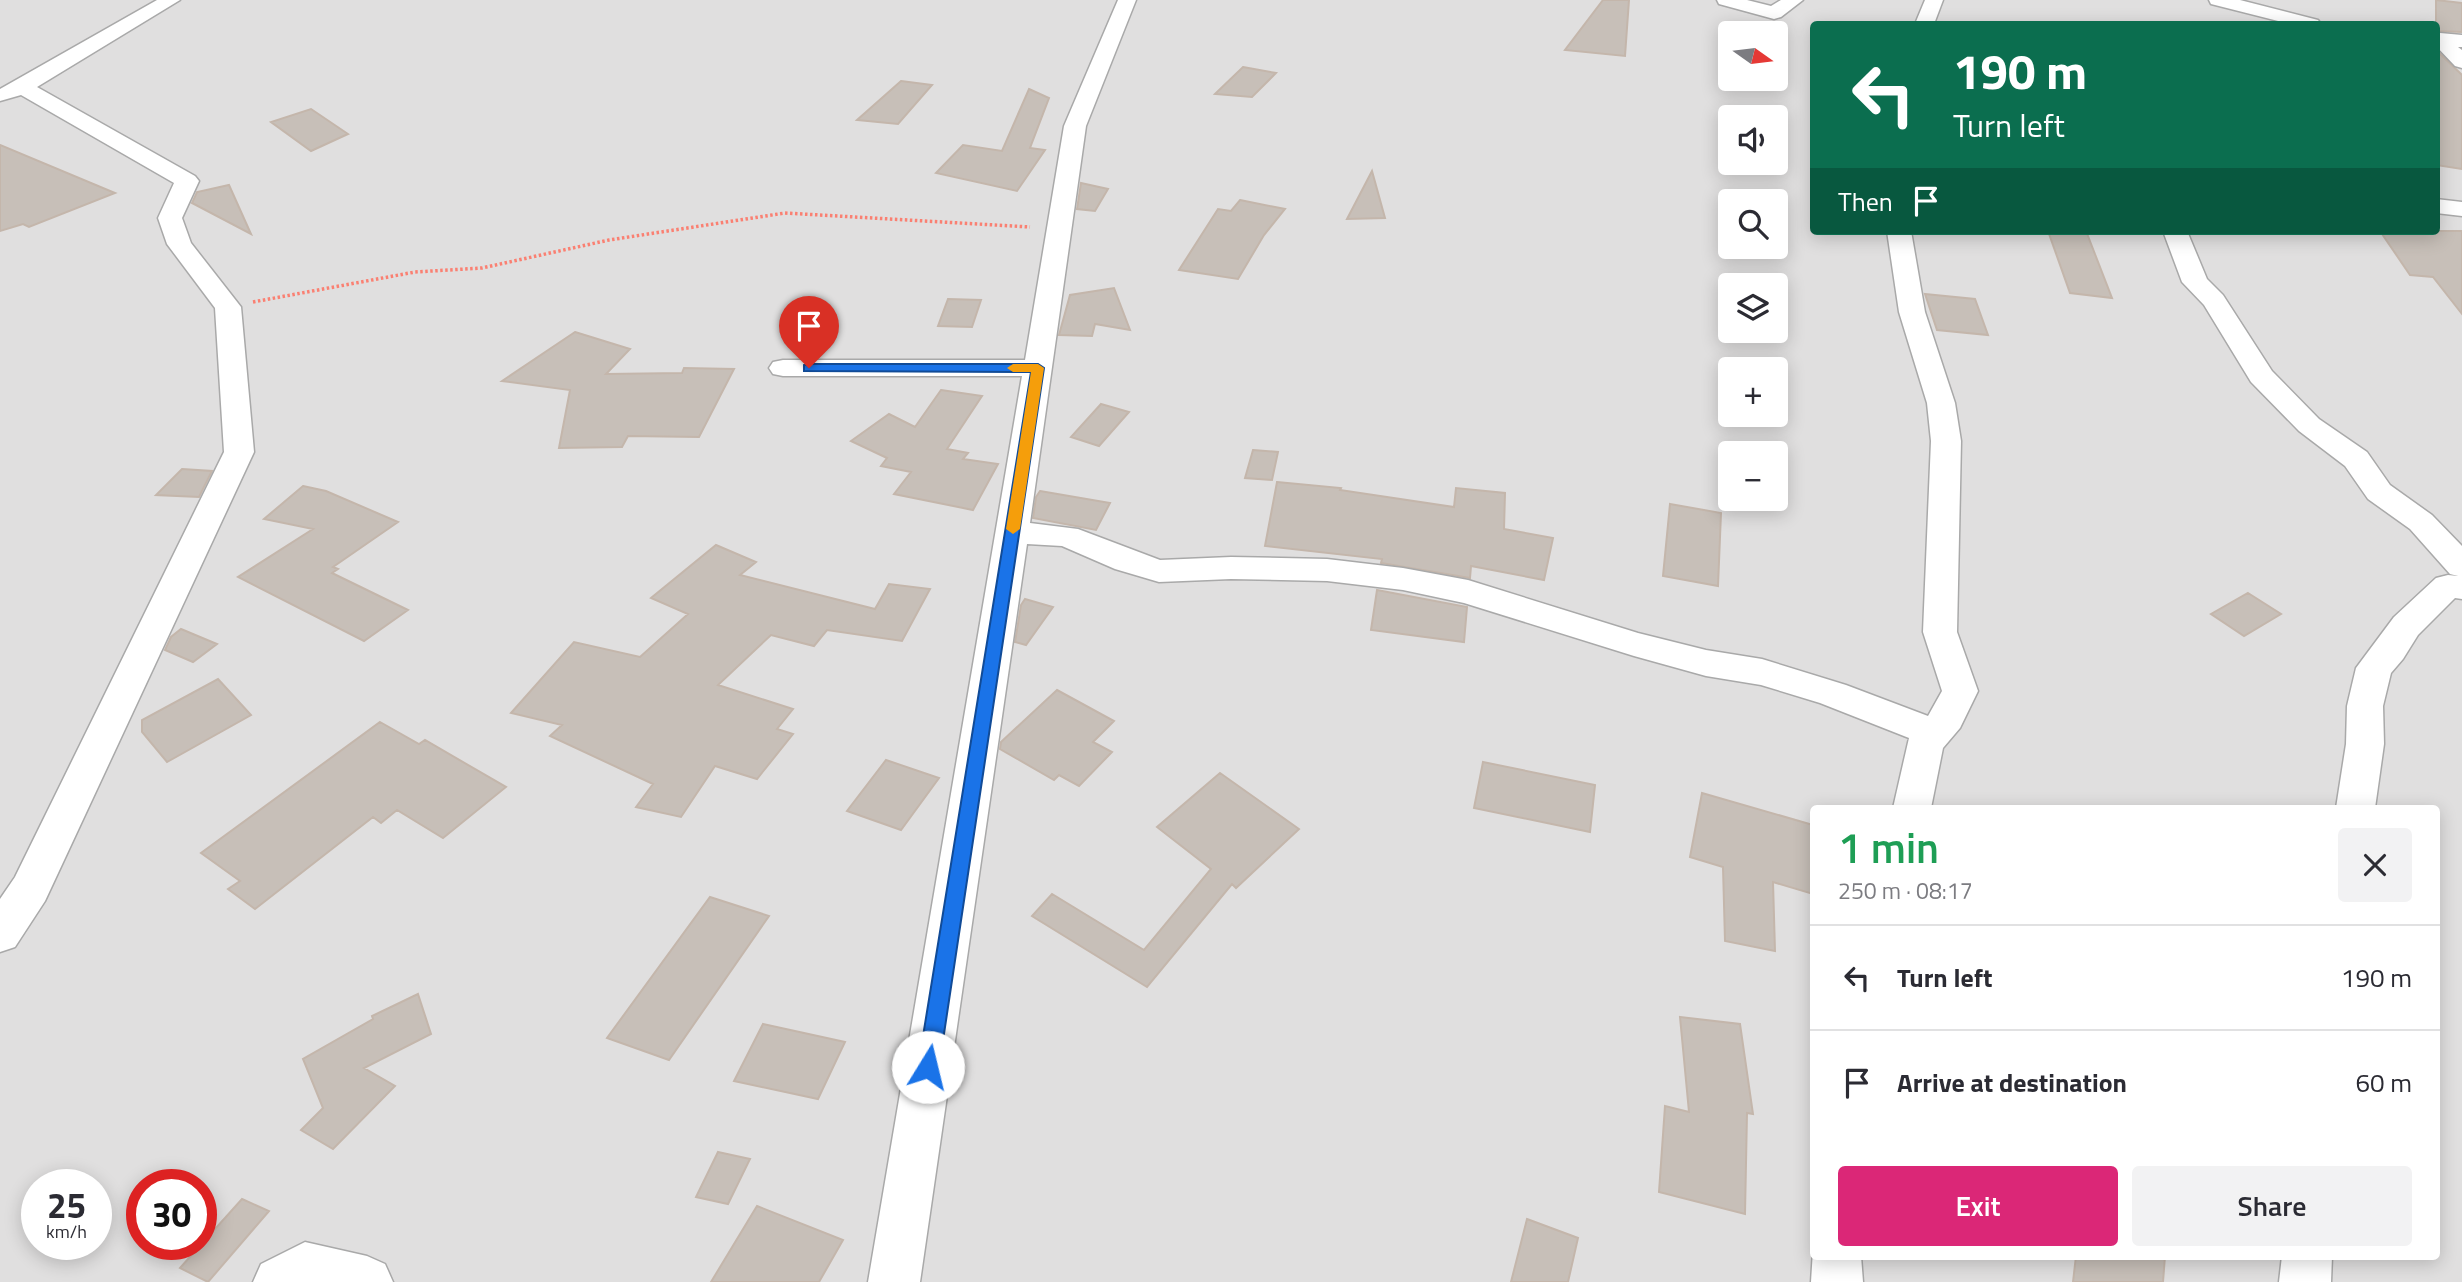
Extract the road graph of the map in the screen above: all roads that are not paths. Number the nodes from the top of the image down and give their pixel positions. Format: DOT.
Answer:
graph roads {
  1 [pos="172,0"];
  2 [pos="1127,0"];
  3 [pos="1726,0"];
  4 [pos="1794,0"];
  5 [pos="1934,0"];
  6 [pos="2220,0"];
  7 [pos="1927,21"];
  8 [pos="2300,21"];
  9 [pos="2440,39"];
  10 [pos="2462,40"];
  11 [pos="2440,41"];
  12 [pos="2462,62"];
  13 [pos="11,92"];
  14 [pos="2440,206"];
  15 [pos="2462,209"];
  16 [pos="1900,235"];
  17 [pos="2177,235"];
  18 [pos="783,368"];
  19 [pos="1038,368"];
  20 [pos="1013,533"];
  21 [pos="2462,566"];
  22 [pos="2462,588"];
  23 [pos="1934,733"];
  24 [pos="1913,805"];
  25 [pos="2356,805"];
  26 [pos="0,934"];
  27 [pos="1836,1260"];
  28 [pos="2307,1260"];
  29 [pos="279,1282"];
  30 [pos="367,1282"];
  31 [pos="894,1282"];
  32 [pos="1838,1282"];
  33 [pos="2305,1282"];
  1 -- 13 [label="street"];
  2 -- 19 [label="street"];
  3 -- 4 [label="street"];
  5 -- 7 [label="street"];
  6 -- 8 [label="street"];
  9 -- 10 [label="street"];
  11 -- 12 [label="street"];
  13 -- 26 [label="street"];
  14 -- 15 [label="street"];
  16 -- 23 [label="street"];
  17 -- 21 [label="street"];
  18 -- 19 [label="street"];
  19 -- 20 [label="street"];
  20 -- 23 [label="street"];
  20 -- 31 [label="street"];
  22 -- 25 [label="street"];
  23 -- 24 [label="street"];
  27 -- 32 [label="street"];
  28 -- 33 [label="street"];
  29 -- 30 [label="street"];
}
